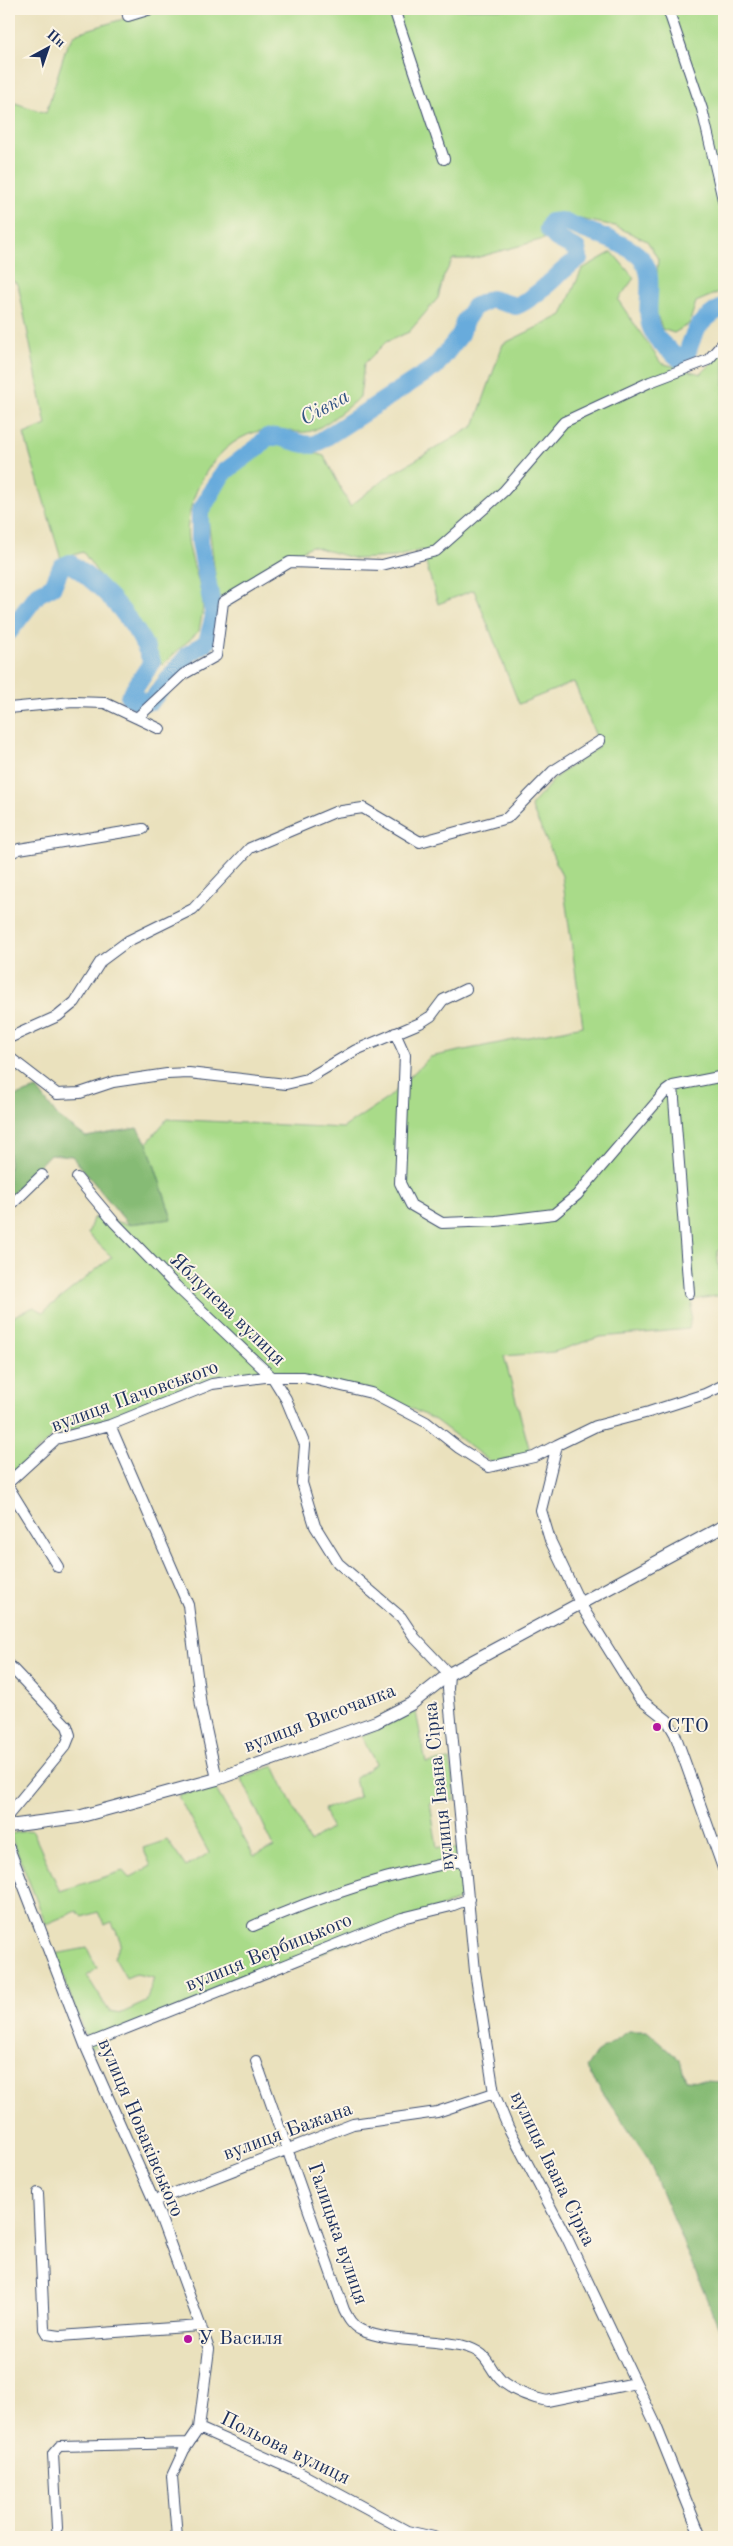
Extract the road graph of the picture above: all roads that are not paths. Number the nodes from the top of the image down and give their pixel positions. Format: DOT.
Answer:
graph roads {
  1 [pos="151,9"];
  2 [pos="394,9"];
  3 [pos="668,9"];
  4 [pos="128,12"];
  5 [pos="444,158"];
  6 [pos="724,204"];
  7 [pos="724,342"];
  8 [pos="9,708"];
  9 [pos="137,718"];
  10 [pos="160,729"];
  11 [pos="600,740"];
  12 [pos="143,829"];
  13 [pos="9,854"];
  14 [pos="466,989"];
  15 [pos="395,1032"];
  16 [pos="9,1038"];
  17 [pos="9,1057"];
  18 [pos="724,1076"];
  19 [pos="673,1086"];
  20 [pos="42,1175"];
  21 [pos="78,1178"];
  22 [pos="9,1207"];
  23 [pos="689,1293"];
  24 [pos="274,1378"];
  25 [pos="724,1385"];
  26 [pos="110,1426"];
  27 [pos="558,1445"];
  28 [pos="9,1482"];
  29 [pos="9,1488"];
  30 [pos="724,1526"];
  31 [pos="58,1566"];
  32 [pos="581,1605"];
  33 [pos="9,1665"];
  34 [pos="450,1674"];
  35 [pos="217,1779"];
  36 [pos="9,1814"];
  37 [pos="9,1826"];
  38 [pos="9,1848"];
  39 [pos="465,1860"];
  40 [pos="724,1871"];
  41 [pos="469,1899"];
  42 [pos="254,1926"];
  43 [pos="85,2045"];
  44 [pos="256,2061"];
  45 [pos="494,2093"];
  46 [pos="289,2149"];
  47 [pos="38,2193"];
  48 [pos="154,2201"];
  49 [pos="200,2326"];
  50 [pos="636,2383"];
  51 [pos="199,2428"];
  52 [pos="189,2444"];
  53 [pos="57,2528"];
  54 [pos="177,2537"];
  55 [pos="434,2537"];
  56 [pos="701,2537"];
  1 -- 4 [label="street"];
  2 -- 5 [label="street"];
  3 -- 6 [label="street"];
  7 -- 9 [label="street"];
  8 -- 9 [label="street"];
  9 -- 10 [label="street"];
  11 -- 16 [label="street"];
  12 -- 13 [label="street"];
  14 -- 15 [label="street"];
  15 -- 17 [label="street"];
  15 -- 19 [label="street"];
  18 -- 19 [label="street"];
  19 -- 23 [label="street"];
  20 -- 22 [label="street"];
  21 -- 24 [label="street, Яблунева вулиця"];
  24 -- 26 [label="street, вулиця Пачовського"];
  24 -- 27 [label="street, вулиця Пачовського"];
  24 -- 34 [label="street, Яблунева вулиця"];
  25 -- 27 [label="street, вулиця Пачовського"];
  26 -- 28 [label="street, вулиця Пачовського"];
  26 -- 35 [label="street"];
  27 -- 32 [label="street"];
  29 -- 31 [label="street"];
  30 -- 32 [label="street, вулиця Височанка"];
  32 -- 34 [label="street, вулиця Височанка"];
  32 -- 40 [label="street"];
  33 -- 36 [label="street"];
  34 -- 35 [label="street, вулиця Височанка"];
  34 -- 39 [label="street, вулиця Івана Сірка"];
  35 -- 37 [label="street, вулиця Височанка"];
  38 -- 43 [label="street, вулиця Новаківського"];
  39 -- 41 [label="street, вулиця Івана Сірка"];
  39 -- 42 [label="street"];
  41 -- 43 [label="street, вулиця Вербицького"];
  41 -- 45 [label="street, вулиця Івана Сірка"];
  43 -- 48 [label="street, вулиця Новаківського"];
  44 -- 46 [label="street, Галицька вулиця"];
  45 -- 46 [label="street, вулиця Бажана"];
  45 -- 50 [label="street, вулиця Івана Сірка"];
  46 -- 48 [label="street, вулиця Бажана"];
  46 -- 50 [label="street, Галицька вулиця"];
  47 -- 49 [label="street"];
  48 -- 49 [label="street, вулиця Новаківського"];
  49 -- 51 [label="street, вулиця Новаківського"];
  50 -- 56 [label="street, вулиця Івана Сірка"];
  51 -- 52 [label="street, Польова вулиця"];
  51 -- 55 [label="street, Польова вулиця"];
  52 -- 53 [label="street"];
  52 -- 54 [label="street, Польова вулиця"];
}
